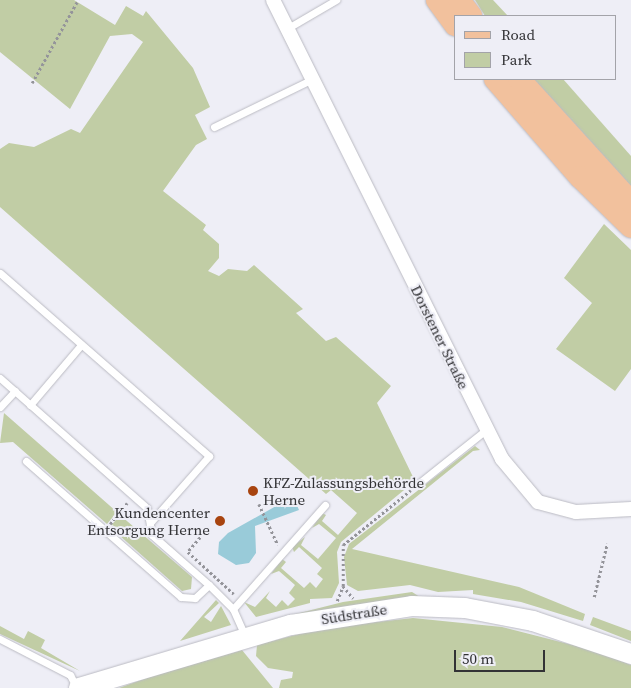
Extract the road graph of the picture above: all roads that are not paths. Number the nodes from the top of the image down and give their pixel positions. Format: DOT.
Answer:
graph roads {
  1 [pos="273,0"];
  2 [pos="336,0"];
  3 [pos="437,0"];
  4 [pos="459,0"];
  5 [pos="470,15"];
  6 [pos="454,24"];
  7 [pos="288,28"];
  8 [pos="313,79"];
  9 [pos="496,80"];
  10 [pos="520,80"];
  11 [pos="214,127"];
  12 [pos="631,202"];
  13 [pos="631,227"];
  14 [pos="0,273"];
  15 [pos="81,345"];
  16 [pos="0,378"];
  17 [pos="14,391"];
  18 [pos="30,405"];
  19 [pos="0,407"];
  20 [pos="486,430"];
  21 [pos="26,461"];
  22 [pos="418,484"];
  23 [pos="325,505"];
  24 [pos="631,509"];
  25 [pos="150,523"];
  26 [pos="209,585"];
  27 [pos="233,609"];
  28 [pos="246,638"];
  29 [pos="0,639"];
  30 [pos="631,654"];
  31 [pos="78,688"];
  1 -- 7 [label="street, Dorstener Straße"];
  2 -- 7 [label="lane"];
  3 -- 6 [label="main road"];
  4 -- 5 [label="main road"];
  7 -- 8 [label="street, Dorstener Straße"];
  8 -- 11 [label="lane"];
  8 -- 20 [label="street, Dorstener Straße"];
  9 -- 13 [label="main road"];
  10 -- 12 [label="main road"];
  14 -- 15 [label="lane"];
  15 -- 18 [label="lane"];
  15 -- 25 [label="lane"];
  16 -- 17 [label="lane"];
  17 -- 18 [label="lane"];
  17 -- 19 [label="lane"];
  18 -- 25 [label="lane"];
  20 -- 22 [label="lane"];
  20 -- 24 [label="street, Dorstener Straße"];
  21 -- 26 [label="lane"];
  23 -- 27 [label="lane"];
  25 -- 26 [label="lane"];
  26 -- 27 [label="lane"];
  27 -- 28 [label="lane"];
  28 -- 30 [label="street, Südstraße"];
  28 -- 31 [label="street, Südstraße"];
  29 -- 31 [label="lane, Südstraße"];
}
